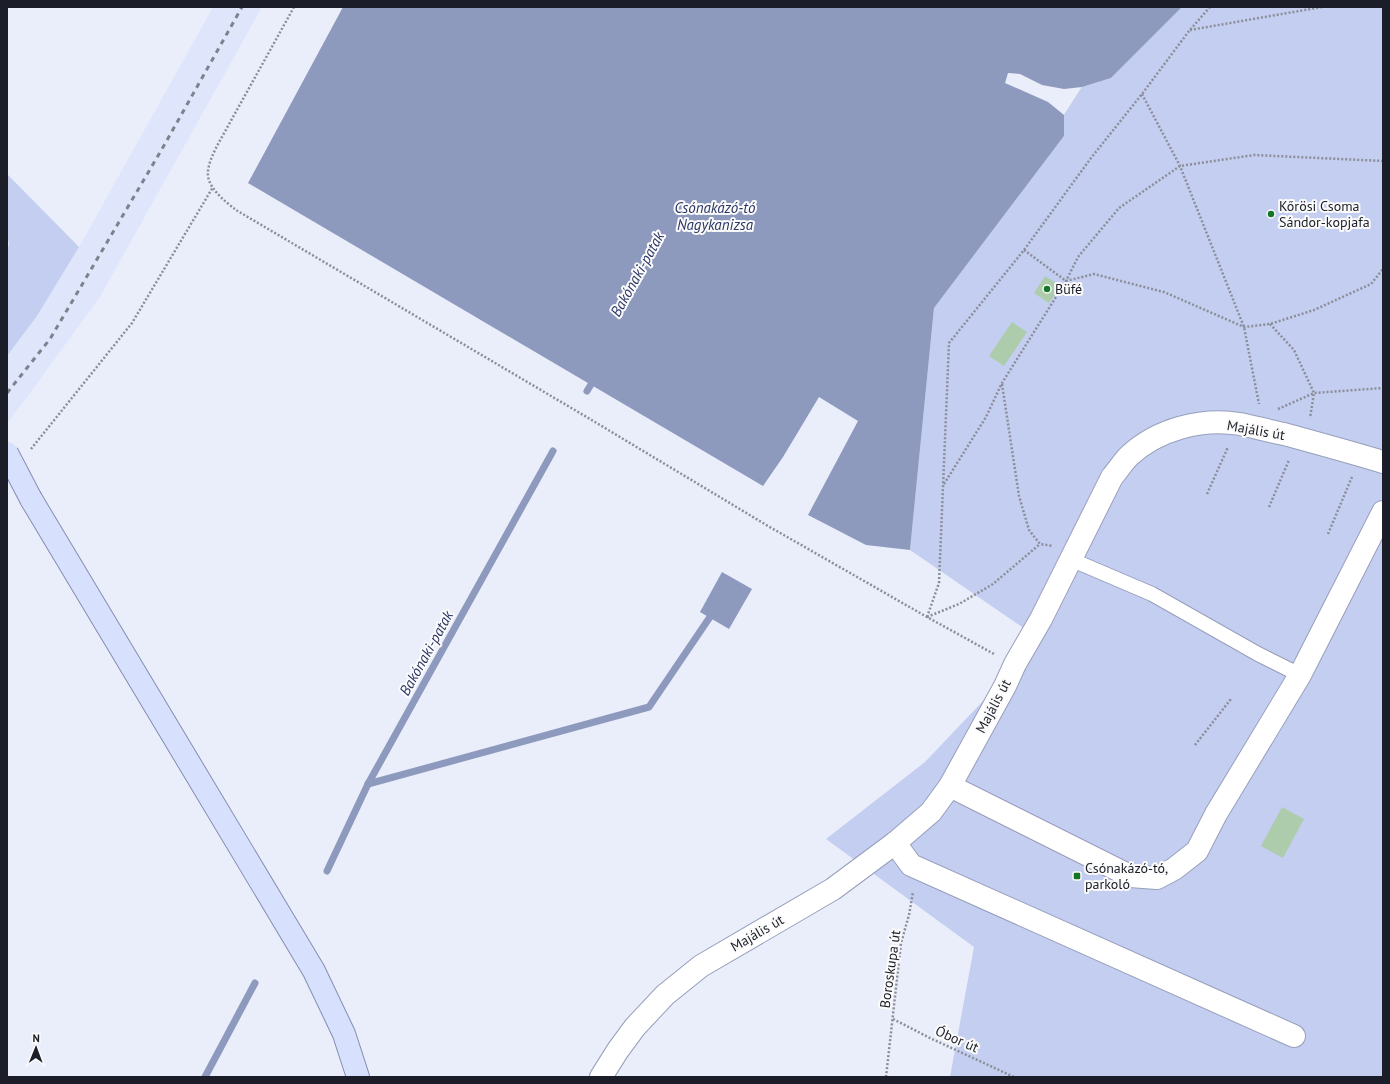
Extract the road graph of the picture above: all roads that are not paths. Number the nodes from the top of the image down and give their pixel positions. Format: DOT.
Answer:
graph roads {
  1 [pos="7,453"];
  2 [pos="1383,462"];
  3 [pos="1383,512"];
  4 [pos="1070,559"];
  5 [pos="1300,675"];
  6 [pos="950,786"];
  7 [pos="895,843"];
  8 [pos="1294,1036"];
  9 [pos="358,1077"];
  10 [pos="601,1077"];
  1 -- 9 [label="main road, bridge"];
  2 -- 4 [label="street, Majális út"];
  3 -- 5 [label="street"];
  4 -- 5 [label="lane"];
  4 -- 6 [label="street, Majális út"];
  5 -- 6 [label="street"];
  6 -- 7 [label="street, Majális út"];
  7 -- 8 [label="street"];
  7 -- 10 [label="street, Majális út"];
}
